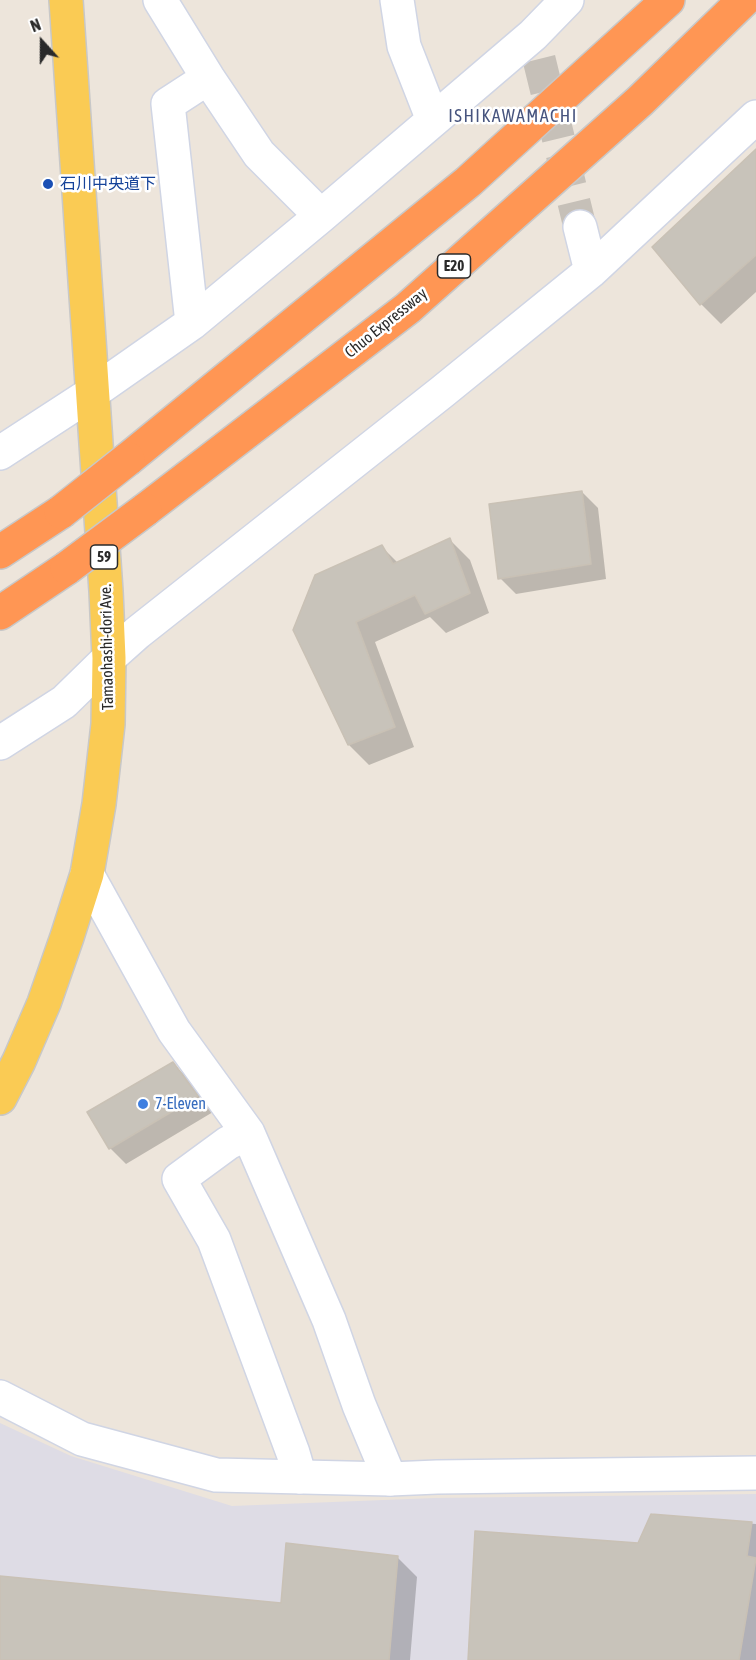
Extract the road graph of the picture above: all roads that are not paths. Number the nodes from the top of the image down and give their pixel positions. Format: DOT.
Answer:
graph roads {
  1 [pos="66,0"];
  2 [pos="160,0"];
  3 [pos="398,0"];
  4 [pos="567,0"];
  5 [pos="668,0"];
  6 [pos="744,0"];
  7 [pos="208,78"];
  8 [pos="756,117"];
  9 [pos="433,120"];
  10 [pos="321,216"];
  11 [pos="580,227"];
  12 [pos="591,271"];
  13 [pos="192,323"];
  14 [pos="92,393"];
  15 [pos="0,453"];
  16 [pos="0,552"];
  17 [pos="0,613"];
  18 [pos="109,658"];
  19 [pos="0,743"];
  20 [pos="87,874"];
  21 [pos="0,1098"];
  22 [pos="248,1133"];
  23 [pos="0,1398"];
  24 [pos="756,1473"];
  25 [pos="300,1477"];
  26 [pos="390,1479"];
  1 -- 14 [label="main road, Tamaohashi-dori Ave. / 59"];
  2 -- 7 [label="street"];
  3 -- 9 [label="street"];
  4 -- 9 [label="street"];
  5 -- 16 [label="highway, bridge"];
  6 -- 17 [label="highway, Chuo Expressway / E20, bridge"];
  7 -- 10 [label="street"];
  7 -- 13 [label="street"];
  8 -- 12 [label="street"];
  9 -- 10 [label="street"];
  10 -- 13 [label="street"];
  11 -- 12 [label="street"];
  12 -- 18 [label="street"];
  13 -- 14 [label="street"];
  14 -- 15 [label="street"];
  14 -- 18 [label="main road, Tamaohashi-dori Ave. / 59"];
  18 -- 19 [label="street"];
  18 -- 20 [label="main road, Tamaohashi-dori Ave. / 59"];
  20 -- 21 [label="main road, Tamaohashi-dori Ave. / 59"];
  20 -- 22 [label="street"];
  22 -- 25 [label="street"];
  22 -- 26 [label="street"];
  23 -- 25 [label="street"];
  24 -- 26 [label="street"];
  25 -- 26 [label="street"];
}
